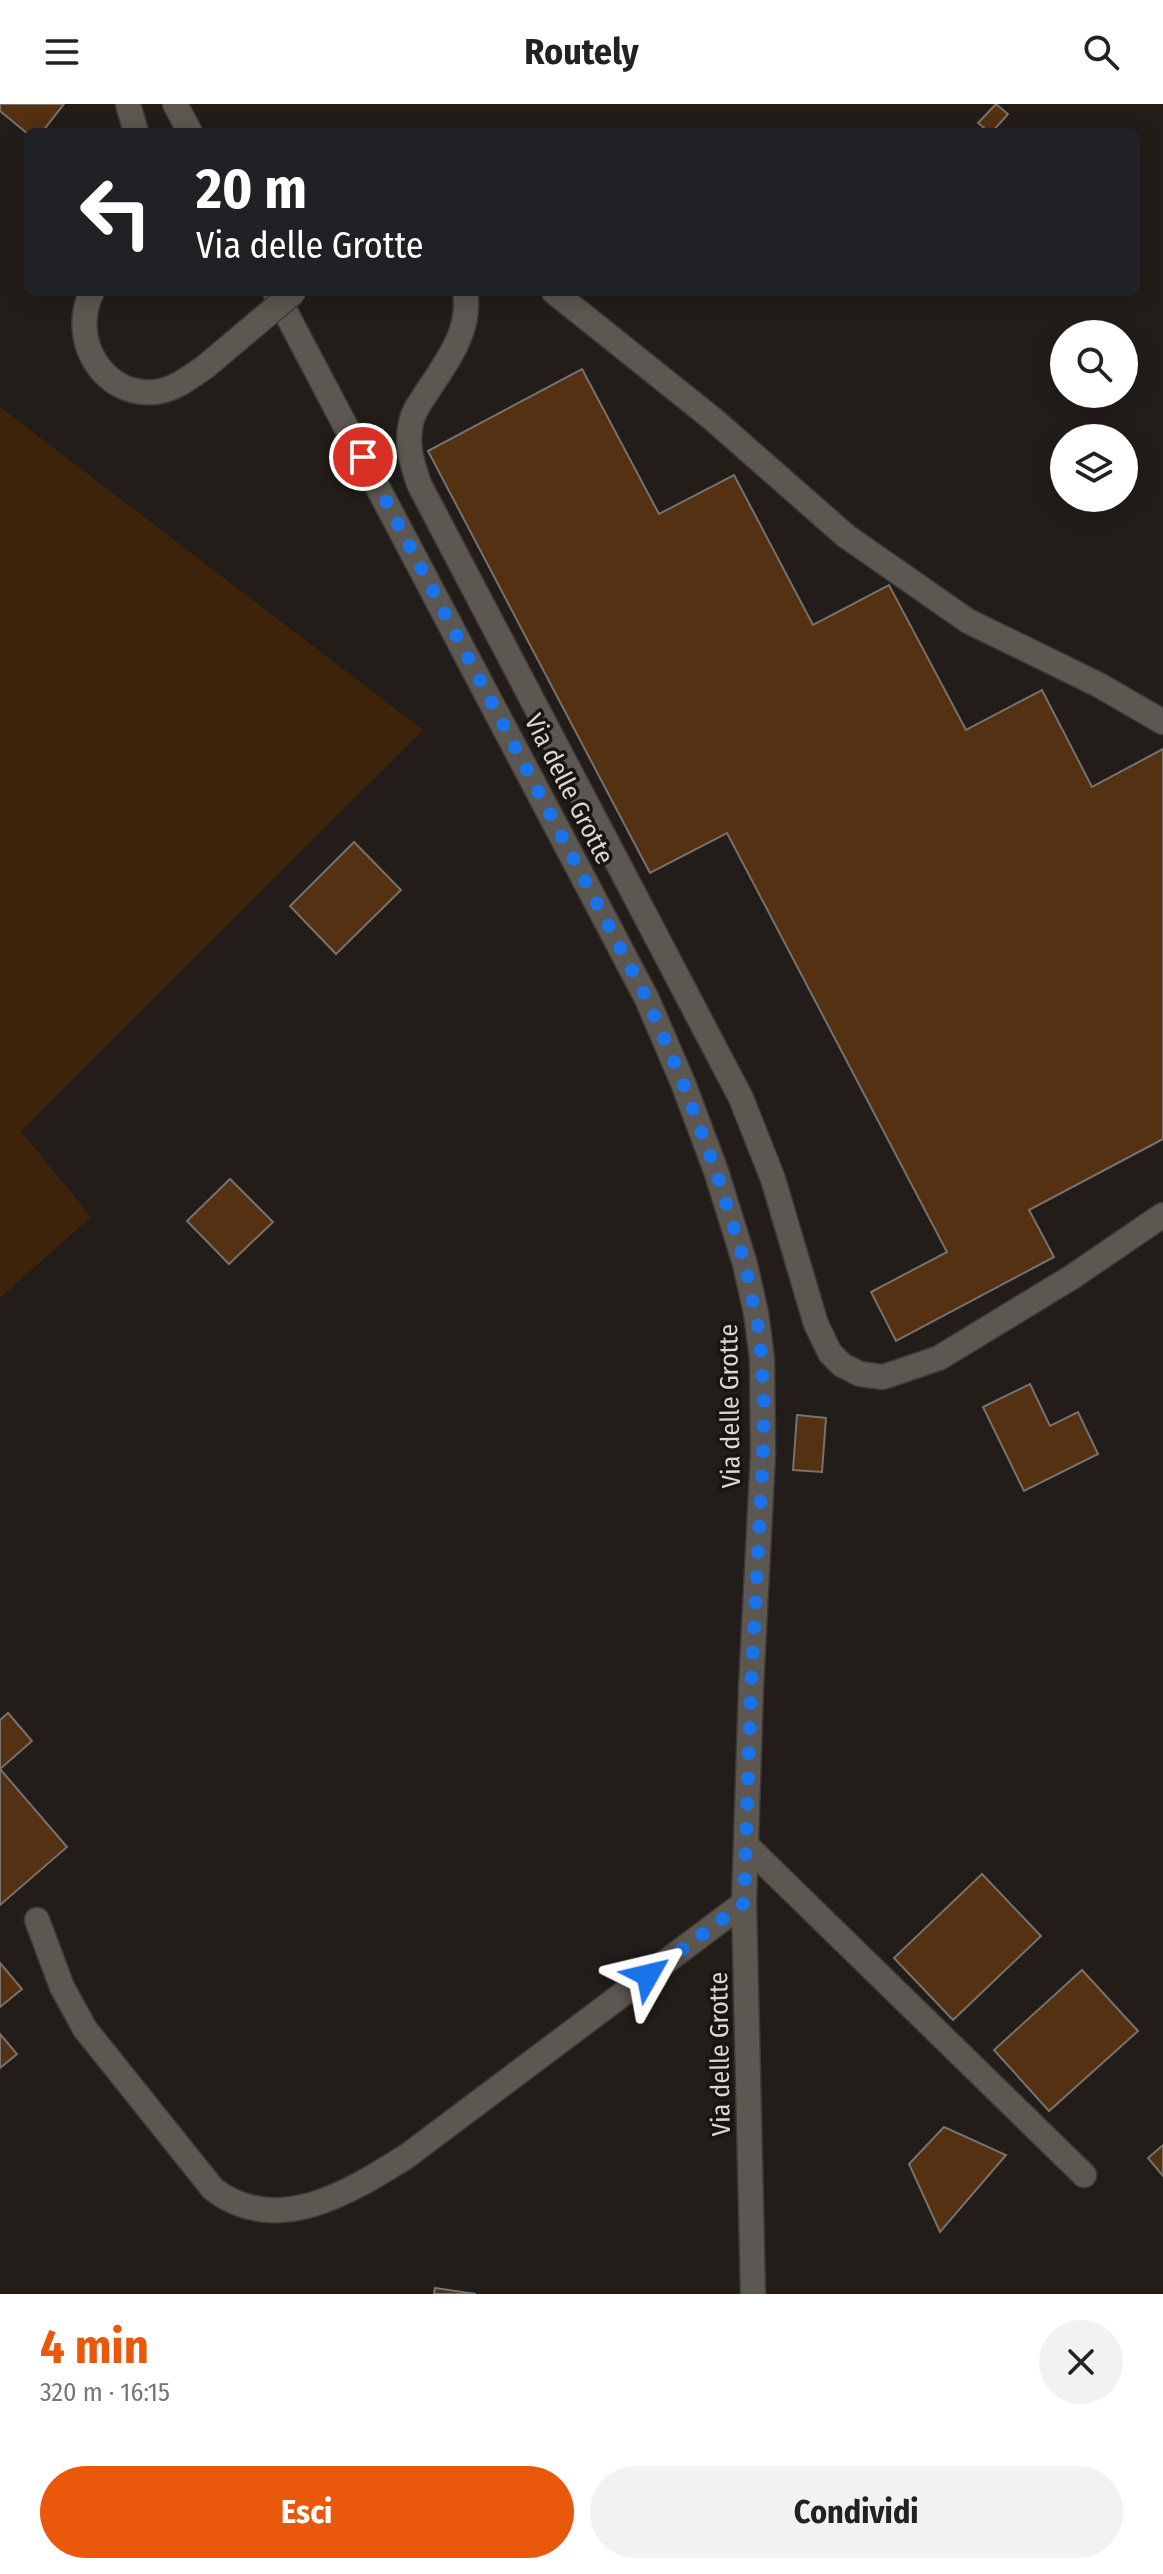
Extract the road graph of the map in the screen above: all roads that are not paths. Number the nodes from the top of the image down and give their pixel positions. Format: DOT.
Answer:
graph roads {
  1 [pos="128,104"];
  2 [pos="175,104"];
  3 [pos="135,128"];
  4 [pos="188,128"];
  5 [pos="90,296"];
  6 [pos="277,296"];
  7 [pos="289,296"];
  8 [pos="466,296"];
  9 [pos="559,296"];
  10 [pos="1163,722"];
  11 [pos="1163,1215"];
  12 [pos="746,1845"];
  13 [pos="744,1903"];
  14 [pos="37,1920"];
  15 [pos="1084,2175"];
  16 [pos="753,2294"];
  1 -- 3 [label="street"];
  2 -- 4 [label="street"];
  5 -- 7 [label="street, bridge"];
  6 -- 12 [label="street, Via delle Grotte"];
  8 -- 11 [label="street"];
  9 -- 10 [label="street"];
  12 -- 13 [label="street, Via delle Grotte"];
  12 -- 15 [label="street"];
  13 -- 14 [label="street"];
  13 -- 16 [label="street, Via delle Grotte"];
}
